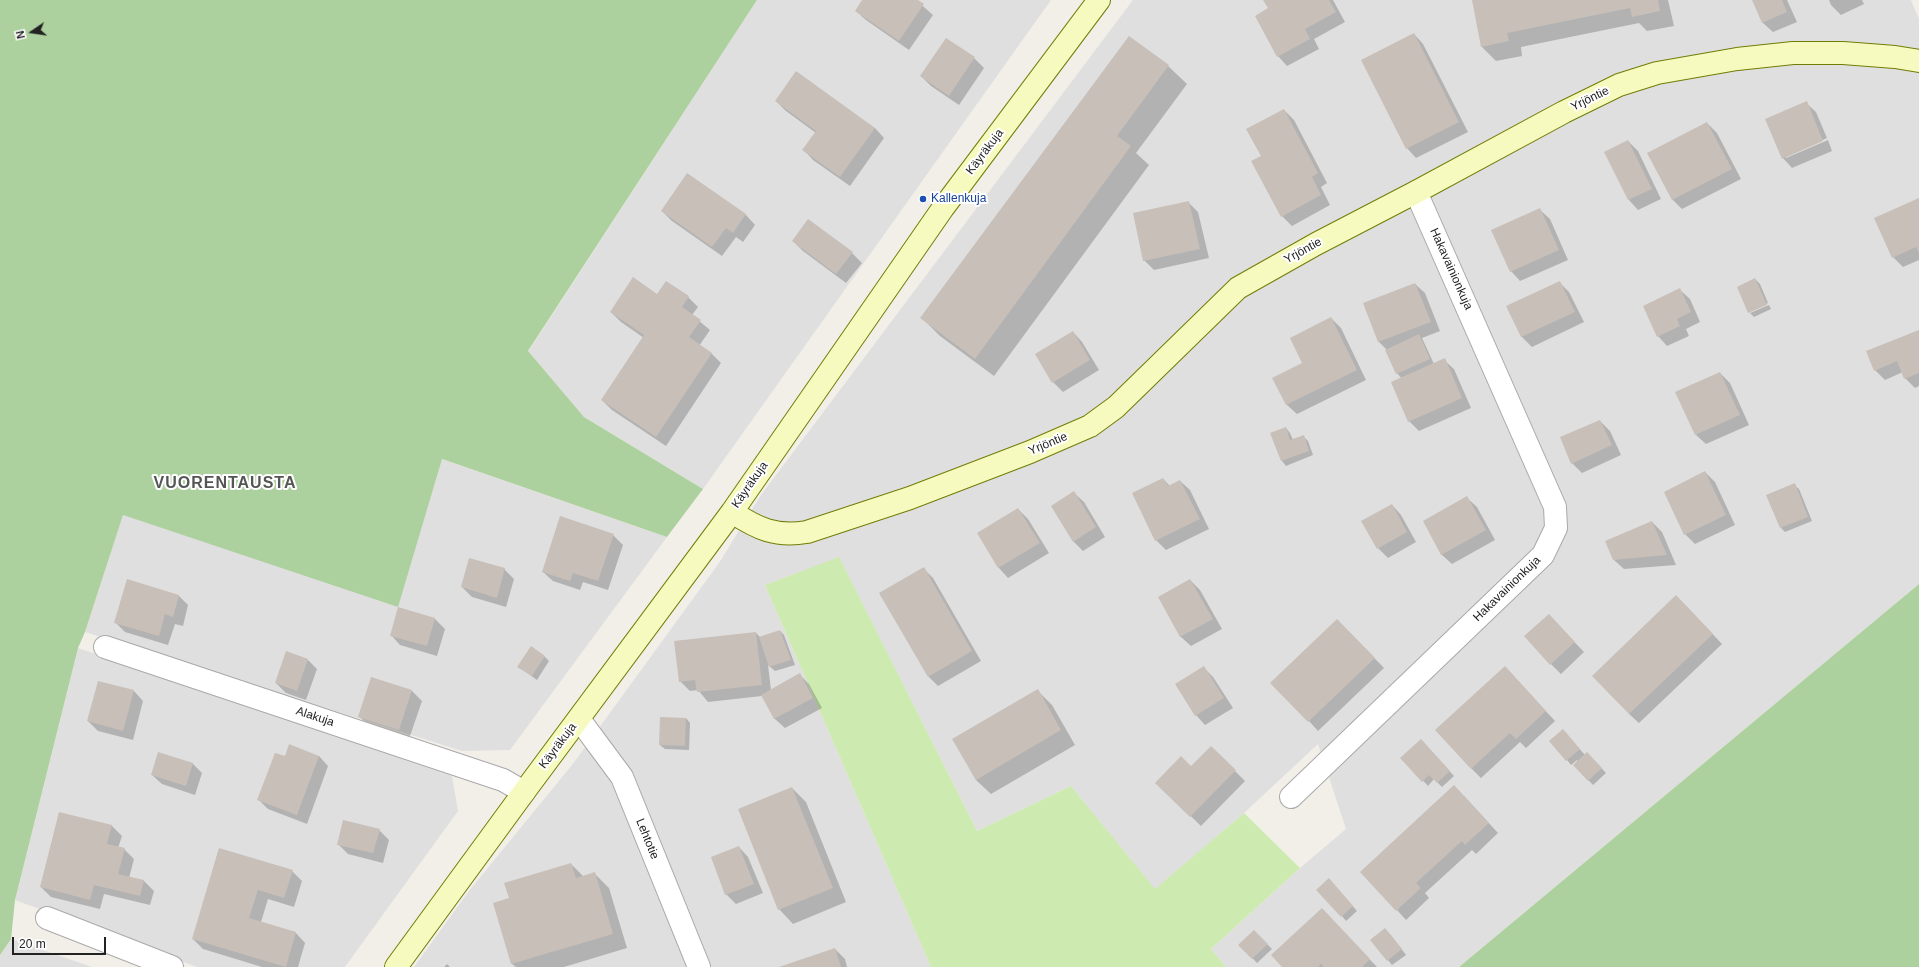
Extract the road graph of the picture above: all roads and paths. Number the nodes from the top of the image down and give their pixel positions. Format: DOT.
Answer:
graph roads {
  1 [pos="1099,0"];
  2 [pos="1919,61"];
  3 [pos="1416,192"];
  4 [pos="732,512"];
  5 [pos="105,647"];
  6 [pos="579,719"];
  7 [pos="524,792"];
  8 [pos="1291,797"];
  9 [pos="47,918"];
  10 [pos="172,967"];
  11 [pos="396,967"];
  12 [pos="699,967"];
  1 -- 4 [label="street, Käyräkuja"];
  2 -- 3 [label="street, Yrjöntie"];
  3 -- 4 [label="street, Yrjöntie"];
  3 -- 8 [label="street, Hakavainionkuja"];
  4 -- 6 [label="street, Käyräkuja"];
  5 -- 7 [label="street, Alakuja"];
  6 -- 7 [label="street, Käyräkuja"];
  6 -- 12 [label="street, Lehtotie"];
  7 -- 11 [label="street, Käyräkuja"];
  9 -- 10 [label="street"];
}
